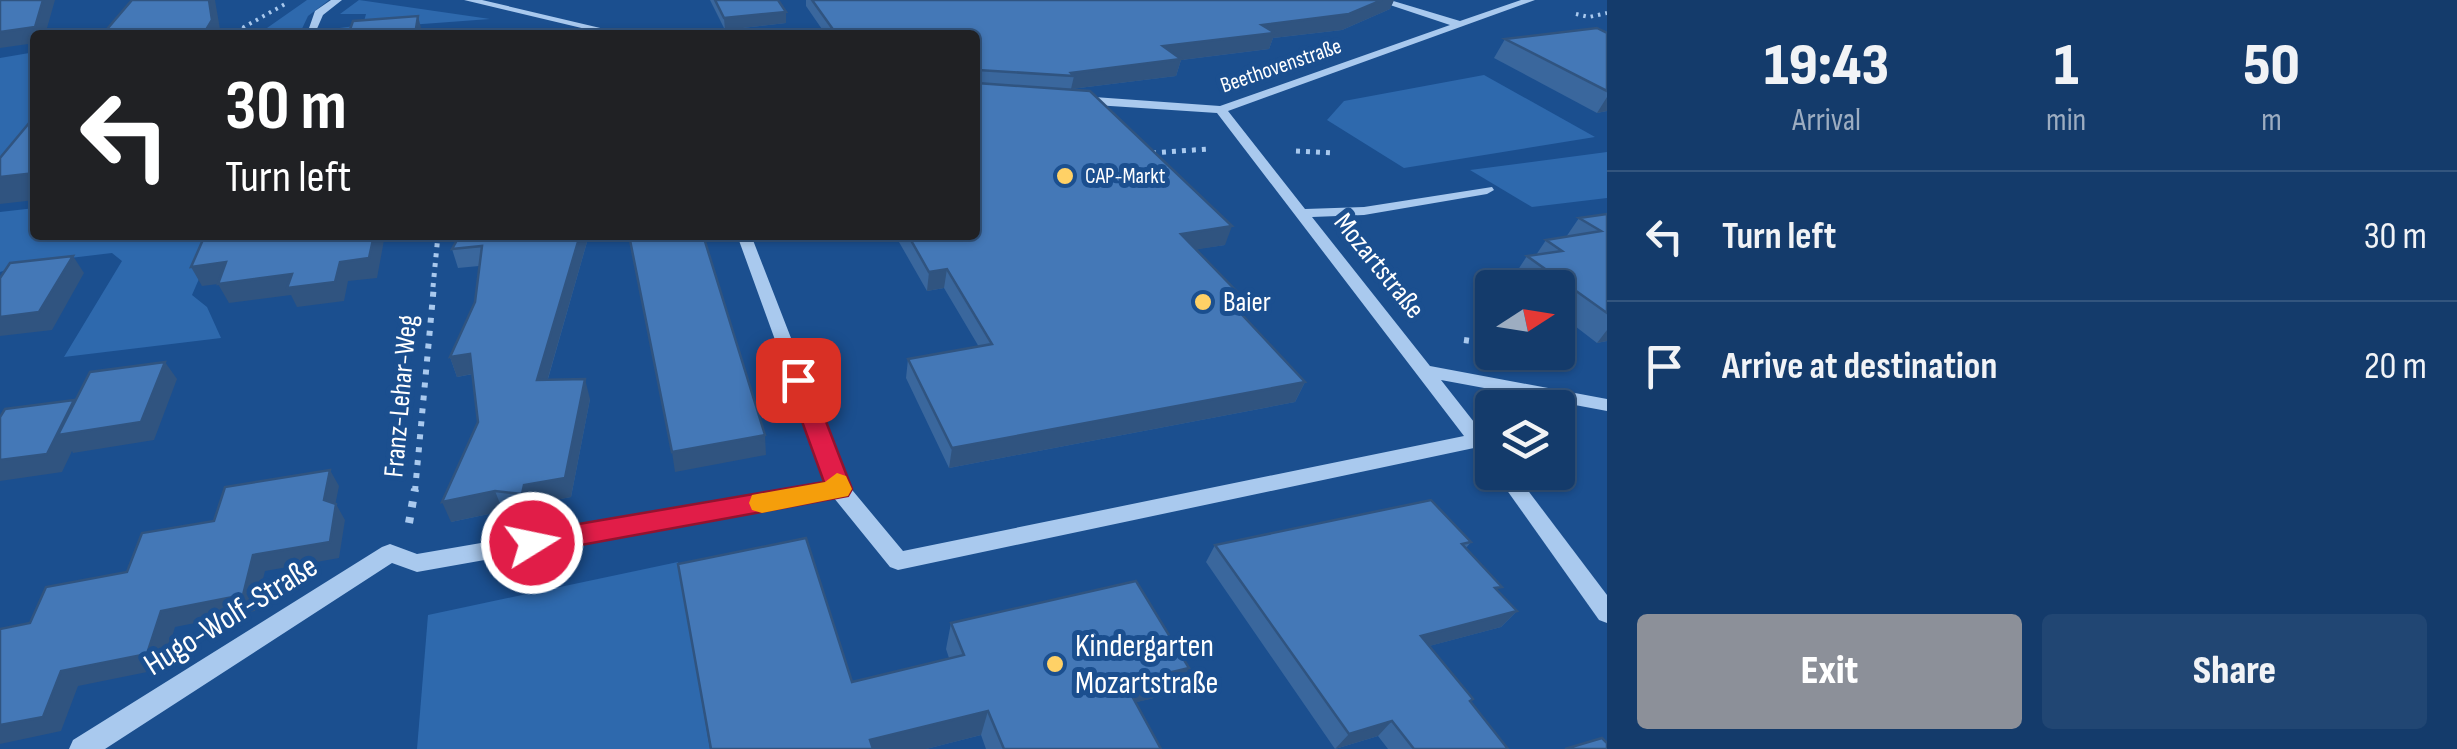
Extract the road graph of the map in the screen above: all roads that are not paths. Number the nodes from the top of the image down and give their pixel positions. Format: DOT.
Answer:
graph roads {
  1 [pos="337,0"];
  2 [pos="469,0"];
  3 [pos="1380,0"];
  4 [pos="1530,0"];
  5 [pos="1458,24"];
  6 [pos="312,28"];
  7 [pos="603,30"];
  8 [pos="1072,100"];
  9 [pos="1221,110"];
  10 [pos="1487,190"];
  11 [pos="1301,213"];
  12 [pos="746,240"];
  13 [pos="1428,371"];
  14 [pos="1607,406"];
  15 [pos="1475,433"];
  16 [pos="1475,441"];
  17 [pos="839,489"];
  18 [pos="1516,490"];
  19 [pos="1607,613"];
  20 [pos="82,749"];
  1 -- 6 [label="street"];
  2 -- 7 [label="street"];
  3 -- 5 [label="street"];
  4 -- 5 [label="street, Beethovenstraße"];
  5 -- 9 [label="street, Beethovenstraße"];
  8 -- 9 [label="street, Beethovenstraße"];
  9 -- 11 [label="street, Mozartstraße"];
  10 -- 11 [label="street"];
  11 -- 13 [label="street, Mozartstraße"];
  12 -- 17 [label="street"];
  13 -- 14 [label="street"];
  13 -- 15 [label="street, Mozartstraße"];
  16 -- 17 [label="street"];
  17 -- 20 [label="street, Hugo-Wolf-Straße"];
  18 -- 19 [label="street"];
}
